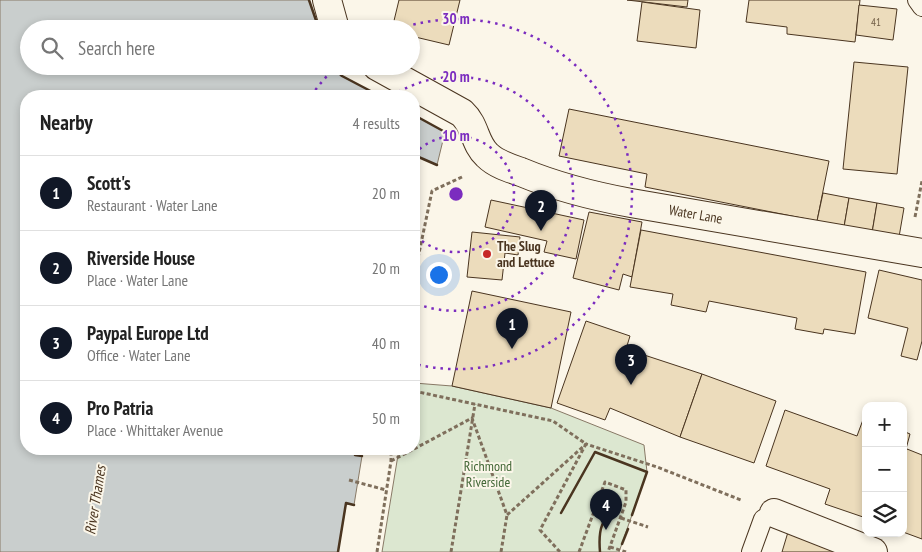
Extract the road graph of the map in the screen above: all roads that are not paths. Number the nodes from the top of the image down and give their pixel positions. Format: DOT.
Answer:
graph roads {
  1 [pos="326,0"];
  2 [pos="917,0"];
  3 [pos="922,7"];
  4 [pos="332,20"];
  5 [pos="393,75"];
  6 [pos="922,253"];
  7 [pos="774,514"];
  8 [pos="751,552"];
  9 [pos="873,552"];
  1 -- 4 [label="street"];
  2 -- 3 [label="lane"];
  5 -- 6 [label="street, Water Lane"];
  7 -- 8 [label="lane"];
  7 -- 9 [label="street"];
}
